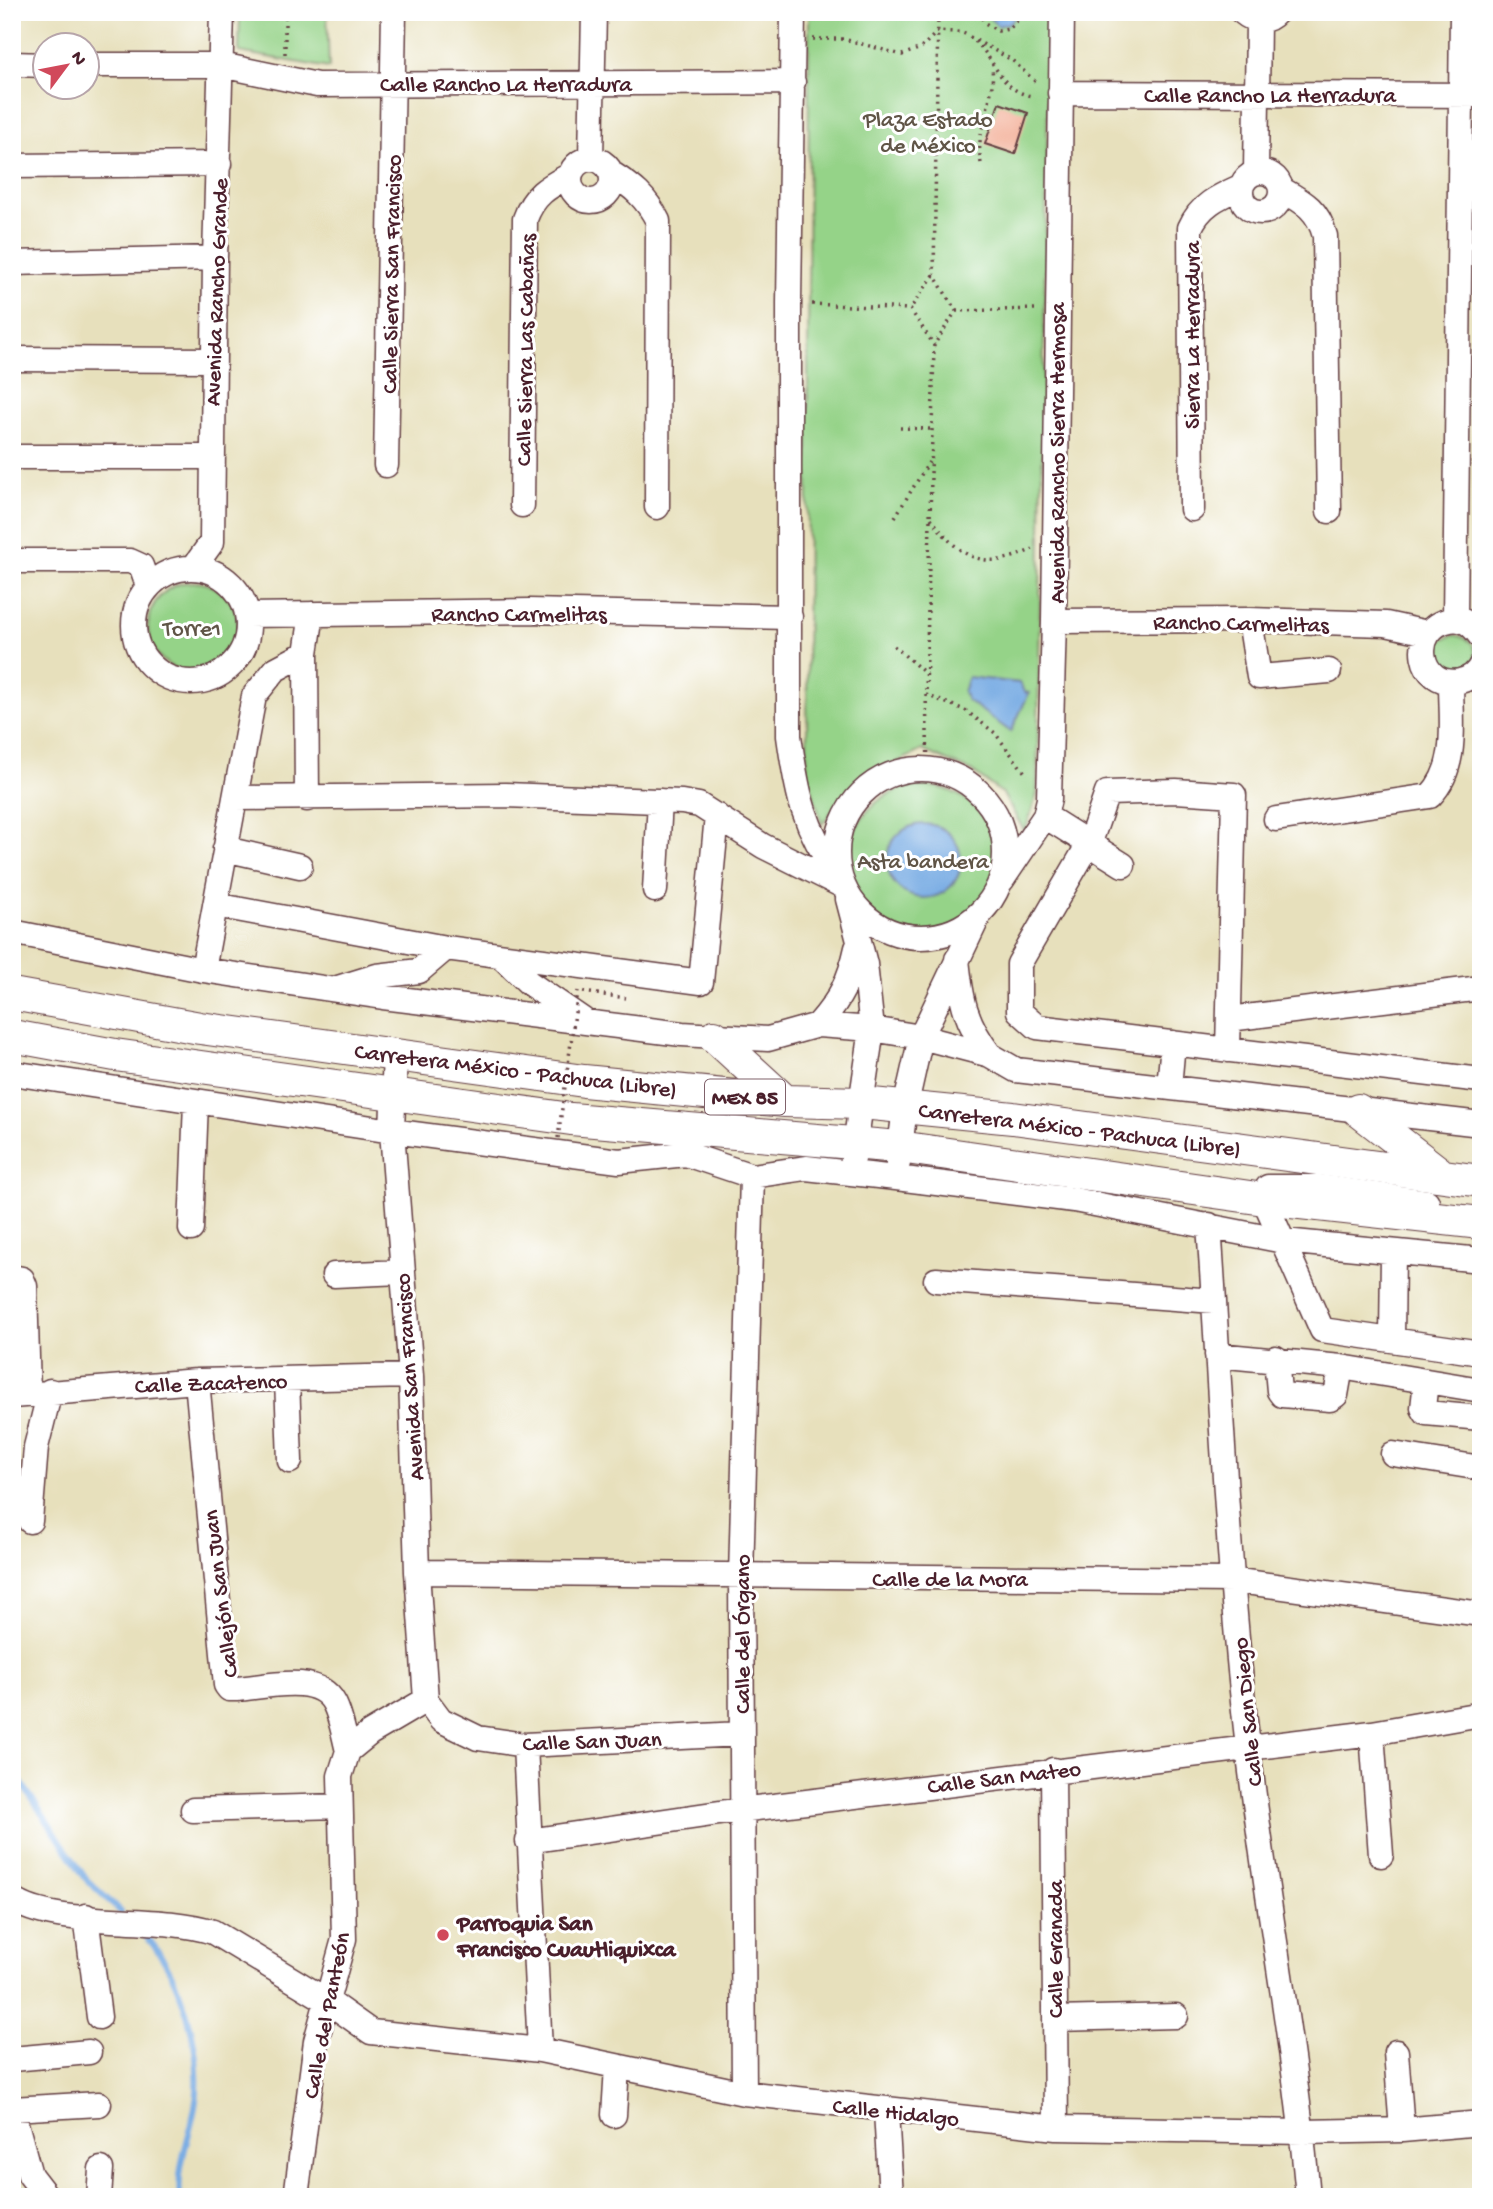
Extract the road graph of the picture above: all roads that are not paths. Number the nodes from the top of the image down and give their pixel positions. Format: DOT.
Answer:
graph roads {
  1 [pos="222,12"];
  2 [pos="394,12"];
  3 [pos="594,12"];
  4 [pos="1062,12"];
  5 [pos="1462,12"];
  6 [pos="1259,15"];
  7 [pos="793,24"];
  8 [pos="12,64"];
  9 [pos="32,65"];
  10 [pos="102,65"];
  11 [pos="221,65"];
  12 [pos="592,81"];
  13 [pos="793,82"];
  14 [pos="393,83"];
  15 [pos="1060,93"];
  16 [pos="1258,93"];
  17 [pos="1471,95"];
  18 [pos="219,164"];
  19 [pos="601,165"];
  20 [pos="12,166"];
  21 [pos="570,175"];
  22 [pos="1248,179"];
  23 [pos="1281,189"];
  24 [pos="215,258"];
  25 [pos="12,263"];
  26 [pos="12,359"];
  27 [pos="213,360"];
  28 [pos="12,457"];
  29 [pos="211,457"];
  30 [pos="386,465"];
  31 [pos="522,505"];
  32 [pos="657,507"];
  33 [pos="1192,509"];
  34 [pos="1329,511"];
  35 [pos="12,561"];
  36 [pos="194,567"];
  37 [pos="148,586"];
  38 [pos="312,614"];
  39 [pos="248,615"];
  40 [pos="790,617"];
  41 [pos="1250,620"];
  42 [pos="1054,621"];
  43 [pos="1473,627"];
  44 [pos="1427,633"];
  45 [pos="306,653"];
  46 [pos="1481,665"];
  47 [pos="1329,671"];
  48 [pos="1451,683"];
  49 [pos="235,798"];
  50 [pos="307,799"];
  51 [pos="660,801"];
  52 [pos="1047,808"];
  53 [pos="717,816"];
  54 [pos="1276,819"];
  55 [pos="1090,842"];
  56 [pos="225,849"];
  57 [pos="1123,864"];
  58 [pos="300,866"];
  59 [pos="1002,880"];
  60 [pos="843,886"];
  61 [pos="655,890"];
  62 [pos="215,905"];
  63 [pos="979,916"];
  64 [pos="12,932"];
  65 [pos="859,937"];
  66 [pos="446,948"];
  67 [pos="957,956"];
  68 [pos="502,957"];
  69 [pos="203,970"];
  70 [pos="1481,988"];
  71 [pos="333,990"];
  72 [pos="12,993"];
  73 [pos="12,1008"];
  74 [pos="1229,1019"];
  75 [pos="586,1022"];
  76 [pos="12,1024"];
  77 [pos="818,1025"];
  78 [pos="872,1029"];
  79 [pos="12,1036"];
  80 [pos="714,1036"];
  81 [pos="921,1037"];
  82 [pos="1173,1043"];
  83 [pos="1228,1050"];
  84 [pos="990,1055"];
  85 [pos="12,1073"];
  86 [pos="393,1074"];
  87 [pos="1481,1080"];
  88 [pos="1169,1087"];
  89 [pos="785,1101"];
  90 [pos="196,1102"];
  91 [pos="1358,1110"];
  92 [pos="859,1123"];
  93 [pos="1481,1124"];
  94 [pos="902,1127"];
  95 [pos="392,1131"];
  96 [pos="687,1143"];
  97 [pos="849,1173"];
  98 [pos="1440,1173"];
  99 [pos="752,1175"];
  100 [pos="896,1178"];
  101 [pos="1481,1181"];
  102 [pos="1074,1186"];
  103 [pos="1481,1192"];
  104 [pos="1264,1199"];
  105 [pos="1481,1210"];
  106 [pos="1481,1223"];
  107 [pos="1209,1225"];
  108 [pos="191,1229"];
  109 [pos="1284,1241"];
  110 [pos="1393,1252"];
  111 [pos="1478,1267"];
  112 [pos="401,1272"];
  113 [pos="334,1275"];
  114 [pos="12,1277"];
  115 [pos="936,1280"];
  116 [pos="1214,1301"];
  117 [pos="1392,1340"];
  118 [pos="1481,1353"];
  119 [pos="1217,1355"];
  120 [pos="1276,1358"];
  121 [pos="1341,1367"];
  122 [pos="411,1377"];
  123 [pos="287,1379"];
  124 [pos="197,1381"];
  125 [pos="1426,1381"];
  126 [pos="1481,1390"];
  127 [pos="30,1393"];
  128 [pos="1481,1418"];
  129 [pos="1393,1454"];
  130 [pos="290,1461"];
  131 [pos="1481,1468"];
  132 [pos="30,1521"];
  133 [pos="417,1572"];
  134 [pos="741,1576"];
  135 [pos="1231,1580"];
  136 [pos="1481,1614"];
  137 [pos="426,1700"];
  138 [pos="1481,1714"];
  139 [pos="1371,1733"];
  140 [pos="740,1734"];
  141 [pos="525,1745"];
  142 [pos="1248,1748"];
  143 [pos="348,1751"];
  144 [pos="1053,1770"];
  145 [pos="340,1807"];
  146 [pos="193,1810"];
  147 [pos="740,1810"];
  148 [pos="528,1840"];
  149 [pos="1381,1855"];
  150 [pos="12,1899"];
  151 [pos="97,1917"];
  152 [pos="327,2000"];
  153 [pos="99,2017"];
  154 [pos="1176,2017"];
  155 [pos="1055,2019"];
  156 [pos="540,2050"];
  157 [pos="89,2052"];
  158 [pos="1396,2052"];
  159 [pos="12,2059"];
  160 [pos="617,2067"];
  161 [pos="744,2093"];
  162 [pos="100,2104"];
  163 [pos="12,2109"];
  164 [pos="886,2111"];
  165 [pos="614,2115"];
  166 [pos="1481,2123"];
  167 [pos="1056,2128"];
  168 [pos="1402,2130"];
  169 [pos="1303,2132"];
  170 [pos="17,2145"];
  171 [pos="101,2169"];
  172 [pos="47,2197"];
  173 [pos="99,2197"];
  174 [pos="296,2197"];
  175 [pos="891,2197"];
  176 [pos="1308,2197"];
  1 -- 11 [label="street, Avenida Rancho Grande"];
  2 -- 14 [label="street, Calle Sierra San Francisco"];
  3 -- 12 [label="street"];
  4 -- 15 [label="street, Avenida Rancho Sierra Hermosa"];
  5 -- 17 [label="street"];
  6 -- 16 [label="street"];
  7 -- 13 [label="street"];
  8 -- 9 [label="street"];
  10 -- 11 [label="street, Calle Rancho La Herradura"];
  11 -- 14 [label="street, Calle Rancho La Herradura"];
  11 -- 18 [label="street, Avenida Rancho Grande"];
  12 -- 13 [label="street, Calle Rancho La Herradura"];
  12 -- 14 [label="street, Calle Rancho La Herradura"];
  12 -- 19 [label="street"];
  13 -- 40 [label="street"];
  14 -- 30 [label="street, Calle Sierra San Francisco"];
  15 -- 16 [label="street, Calle Rancho La Herradura"];
  15 -- 42 [label="street, Avenida Rancho Sierra Hermosa"];
  16 -- 17 [label="street, Calle Rancho La Herradura"];
  16 -- 22 [label="street"];
  17 -- 43 [label="street"];
  18 -- 20 [label="street"];
  18 -- 24 [label="street, Avenida Rancho Grande"];
  19 -- 21 [label="street"];
  19 -- 21 [label="street"];
  19 -- 32 [label="street"];
  21 -- 31 [label="street, Calle Sierra Las Cabañas"];
  22 -- 23 [label="street"];
  22 -- 23 [label="street"];
  22 -- 33 [label="street, Sierra La Herradura"];
  23 -- 34 [label="street"];
  24 -- 25 [label="street"];
  24 -- 27 [label="street, Avenida Rancho Grande"];
  26 -- 27 [label="street"];
  27 -- 29 [label="street, Avenida Rancho Grande"];
  28 -- 29 [label="street"];
  29 -- 36 [label="street, Avenida Rancho Grande"];
  35 -- 37 [label="street"];
  36 -- 37 [label="street"];
  36 -- 39 [label="street"];
  37 -- 39 [label="street"];
  38 -- 39 [label="street, Rancho Carmelitas"];
  38 -- 40 [label="street, Rancho Carmelitas"];
  38 -- 45 [label="street"];
  40 -- 60 [label="street"];
  41 -- 42 [label="street, Rancho Carmelitas"];
  41 -- 44 [label="street, Rancho Carmelitas"];
  41 -- 47 [label="street"];
  42 -- 52 [label="street, Avenida Rancho Sierra Hermosa"];
  43 -- 44 [label="street"];
  44 -- 48 [label="street"];
  45 -- 49 [label="street"];
  45 -- 50 [label="street"];
  46 -- 48 [label="street"];
  48 -- 54 [label="street"];
  49 -- 50 [label="street"];
  49 -- 56 [label="street"];
  50 -- 51 [label="street"];
  51 -- 53 [label="street"];
  51 -- 61 [label="street"];
  52 -- 55 [label="street"];
  52 -- 59 [label="street"];
  53 -- 60 [label="street"];
  53 -- 68 [label="street"];
  55 -- 57 [label="street"];
  55 -- 74 [label="street"];
  55 -- 82 [label="street"];
  56 -- 58 [label="street"];
  56 -- 62 [label="street"];
  59 -- 60 [label="street"];
  59 -- 63 [label="street"];
  60 -- 63 [label="street"];
  60 -- 65 [label="street"];
  62 -- 66 [label="street"];
  62 -- 69 [label="street"];
  63 -- 67 [label="street"];
  64 -- 69 [label="street"];
  65 -- 77 [label="street"];
  65 -- 78 [label="street"];
  66 -- 68 [label="street"];
  66 -- 71 [label="street"];
  67 -- 81 [label="street"];
  67 -- 84 [label="street"];
  68 -- 75 [label="street"];
  69 -- 71 [label="street"];
  70 -- 74 [label="street"];
  71 -- 75 [label="street"];
  72 -- 86 [label="main road, Carretera México - Pachuca (Libre) / MEX 85"];
  73 -- 86 [label="street"];
  74 -- 83 [label="street"];
  75 -- 80 [label="street"];
  76 -- 86 [label="street"];
  77 -- 78 [label="street"];
  77 -- 80 [label="street"];
  78 -- 81 [label="street"];
  78 -- 92 [label="street"];
  79 -- 86 [label="main road, Carretera México - Pachuca (Libre) / MEX 85"];
  80 -- 89 [label="main road"];
  81 -- 84 [label="street"];
  81 -- 94 [label="street"];
  82 -- 83 [label="street"];
  82 -- 88 [label="street"];
  83 -- 87 [label="street"];
  84 -- 88 [label="street"];
  85 -- 90 [label="street"];
  86 -- 89 [label="main road, Carretera México - Pachuca (Libre) / MEX 85"];
  86 -- 92 [label="street"];
  86 -- 95 [label="street, Avenida San Francisco"];
  86 -- 96 [label="main road, Carretera México - Pachuca (Libre) / MEX 85"];
  88 -- 91 [label="street"];
  89 -- 92 [label="main road, Carretera México - Pachuca (Libre) / MEX 85"];
  90 -- 95 [label="street"];
  90 -- 108 [label="street"];
  91 -- 93 [label="street"];
  91 -- 98 [label="main road"];
  92 -- 94 [label="main road, Carretera México - Pachuca (Libre) / MEX 85"];
  92 -- 96 [label="main road, Carretera México - Pachuca (Libre) / MEX 85"];
  92 -- 97 [label="street"];
  94 -- 98 [label="main road, Carretera México - Pachuca (Libre) / MEX 85"];
  94 -- 100 [label="street"];
  94 -- 102 [label="main road, Carretera México - Pachuca (Libre) / MEX 85"];
  94 -- 103 [label="street"];
  94 -- 105 [label="street"];
  95 -- 96 [label="street"];
  95 -- 112 [label="street, Avenida San Francisco"];
  96 -- 99 [label="street"];
  97 -- 99 [label="street"];
  97 -- 100 [label="street"];
  98 -- 101 [label="main road, Carretera México - Pachuca (Libre) / MEX 85"];
  99 -- 134 [label="street, Calle del Órgano"];
  100 -- 102 [label="street"];
  102 -- 104 [label="main road, Carretera México - Pachuca (Libre) / MEX 85"];
  102 -- 107 [label="street"];
  104 -- 106 [label="main road, Carretera México - Pachuca (Libre) / MEX 85"];
  104 -- 109 [label="street"];
  107 -- 109 [label="street"];
  107 -- 116 [label="street, Calle San Diego"];
  109 -- 110 [label="street"];
  109 -- 117 [label="street"];
  110 -- 111 [label="street"];
  110 -- 117 [label="street"];
  112 -- 113 [label="street"];
  112 -- 122 [label="street, Avenida San Francisco"];
  114 -- 127 [label="street"];
  115 -- 116 [label="street"];
  116 -- 119 [label="street, Calle San Diego"];
  117 -- 118 [label="street"];
  119 -- 120 [label="street"];
  119 -- 135 [label="street, Calle San Diego"];
  120 -- 121 [label="street"];
  120 -- 121 [label="street"];
  121 -- 125 [label="street"];
  122 -- 123 [label="street, Calle Zacatenco"];
  122 -- 133 [label="street, Avenida San Francisco"];
  123 -- 124 [label="street, Calle Zacatenco"];
  123 -- 130 [label="street"];
  124 -- 127 [label="street, Calle Zacatenco"];
  124 -- 143 [label="street, Callejón San Juan"];
  125 -- 126 [label="street"];
  125 -- 128 [label="street"];
  127 -- 132 [label="street"];
  129 -- 131 [label="street"];
  133 -- 134 [label="street, Calle de la Mora"];
  133 -- 137 [label="street, Avenida San Francisco"];
  134 -- 135 [label="street, Calle de la Mora"];
  134 -- 140 [label="street, Calle del Órgano"];
  135 -- 136 [label="street, Calle de la Mora"];
  135 -- 142 [label="street, Calle San Diego"];
  137 -- 141 [label="street, Calle San Juan"];
  137 -- 143 [label="street"];
  138 -- 139 [label="street, Calle San Mateo"];
  139 -- 142 [label="street, Calle San Mateo"];
  139 -- 149 [label="street"];
  140 -- 141 [label="street, Calle San Juan"];
  140 -- 147 [label="street, Calle del Órgano"];
  141 -- 148 [label="street"];
  142 -- 144 [label="street, Calle San Mateo"];
  142 -- 169 [label="street, Calle San Diego"];
  143 -- 145 [label="street, Calle del Panteón"];
  144 -- 147 [label="street, Calle San Mateo"];
  144 -- 155 [label="street, Calle Granada"];
  145 -- 146 [label="street"];
  145 -- 152 [label="street, Calle del Panteón"];
  147 -- 148 [label="street, Calle San Mateo"];
  147 -- 161 [label="street, Calle del Órgano"];
  148 -- 156 [label="street"];
  150 -- 151 [label="street, Calle Hidalgo"];
  151 -- 152 [label="street, Calle Hidalgo"];
  151 -- 153 [label="street"];
  152 -- 156 [label="street, Calle Hidalgo"];
  152 -- 174 [label="street, Calle del Panteón"];
  154 -- 155 [label="street"];
  155 -- 167 [label="street, Calle Granada"];
  156 -- 160 [label="street, Calle Hidalgo"];
  157 -- 159 [label="street"];
  158 -- 168 [label="street"];
  160 -- 161 [label="street, Calle Hidalgo"];
  160 -- 165 [label="street"];
  161 -- 164 [label="street, Calle Hidalgo"];
  162 -- 163 [label="street"];
  163 -- 170 [label="street"];
  164 -- 167 [label="street, Calle Hidalgo"];
  164 -- 175 [label="street"];
  166 -- 168 [label="street, Calle Hidalgo"];
  167 -- 169 [label="street, Calle Hidalgo"];
  168 -- 169 [label="street, Calle Hidalgo"];
  169 -- 176 [label="street, Calle San Diego"];
  170 -- 172 [label="street"];
  171 -- 173 [label="street"];
}
